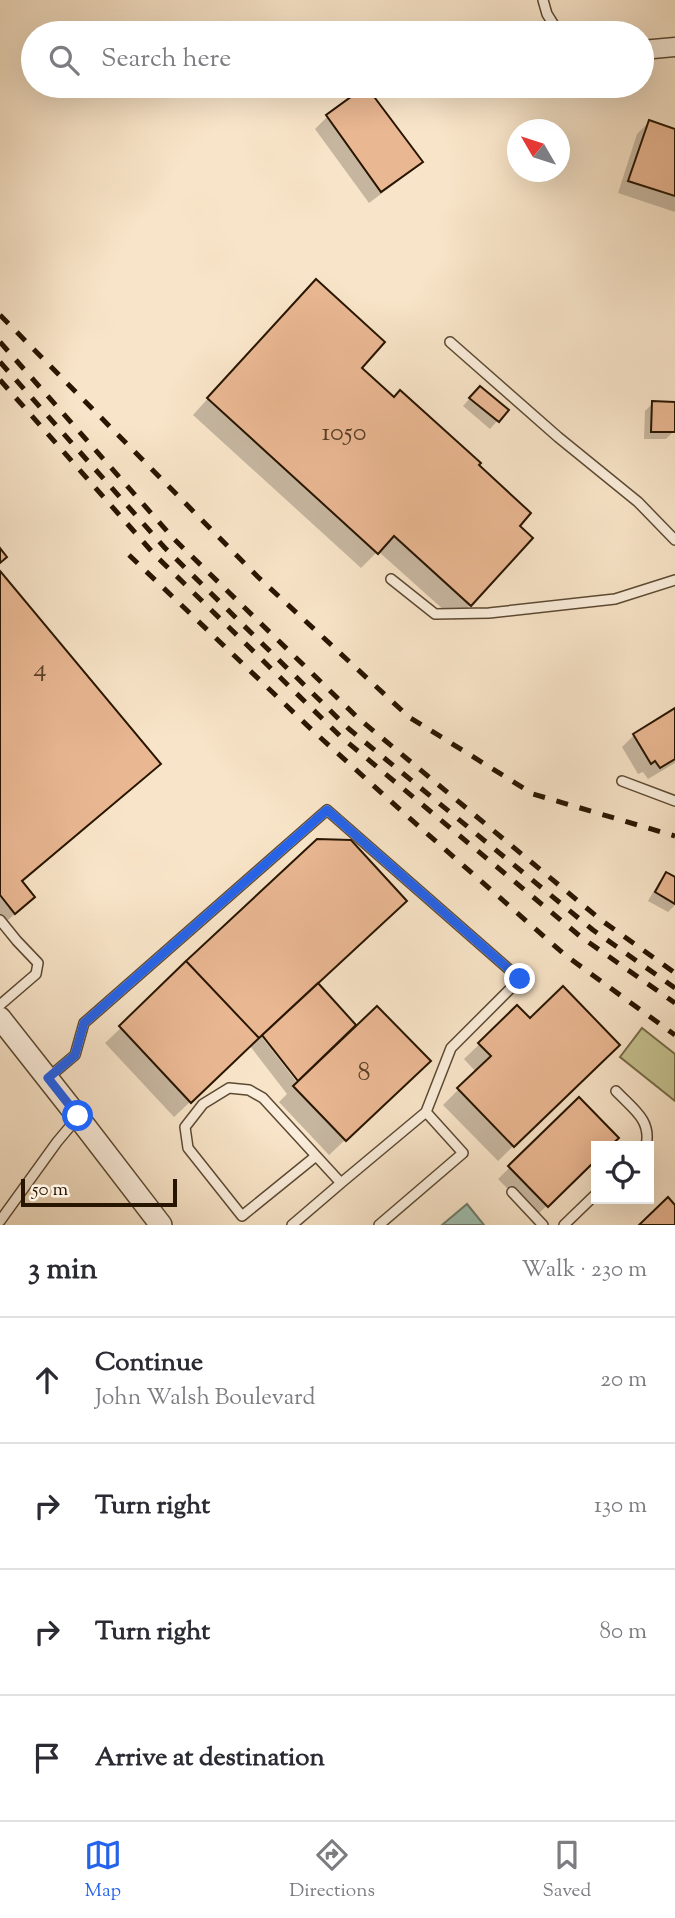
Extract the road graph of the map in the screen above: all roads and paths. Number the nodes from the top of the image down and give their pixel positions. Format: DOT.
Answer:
graph roads {
  1 [pos="543,0"];
  2 [pos="551,21"];
  3 [pos="675,47"];
  4 [pos="654,49"];
  5 [pos="450,342"];
  6 [pos="675,540"];
  7 [pos="391,579"];
  8 [pos="675,580"];
  9 [pos="622,781"];
  10 [pos="675,801"];
  11 [pos="0,920"];
  12 [pos="0,1005"];
  13 [pos="0,1018"];
  14 [pos="48,1078"];
  15 [pos="616,1091"];
  16 [pos="426,1112"];
  17 [pos="78,1116"];
  18 [pos="647,1141"];
  19 [pos="316,1156"];
  20 [pos="341,1183"];
  21 [pos="512,1192"];
  22 [pos="591,1199"];
  23 [pos="0,1221"];
  24 [pos="161,1225"];
  25 [pos="292,1225"];
  26 [pos="379,1225"];
  27 [pos="543,1225"];
  28 [pos="564,1225"];
  1 -- 2 [label="lane"];
  3 -- 4 [label="street"];
  5 -- 6 [label="lane"];
  7 -- 8 [label="lane"];
  9 -- 10 [label="lane"];
  11 -- 12 [label="lane"];
  13 -- 14 [label="street"];
  14 -- 16 [label="lane"];
  14 -- 17 [label="street"];
  15 -- 18 [label="lane"];
  16 -- 20 [label="lane"];
  16 -- 26 [label="lane"];
  17 -- 23 [label="lane"];
  17 -- 24 [label="street"];
  19 -- 19 [label="lane"];
  19 -- 20 [label="lane"];
  20 -- 25 [label="lane"];
  21 -- 27 [label="lane"];
  22 -- 28 [label="lane"];
}
